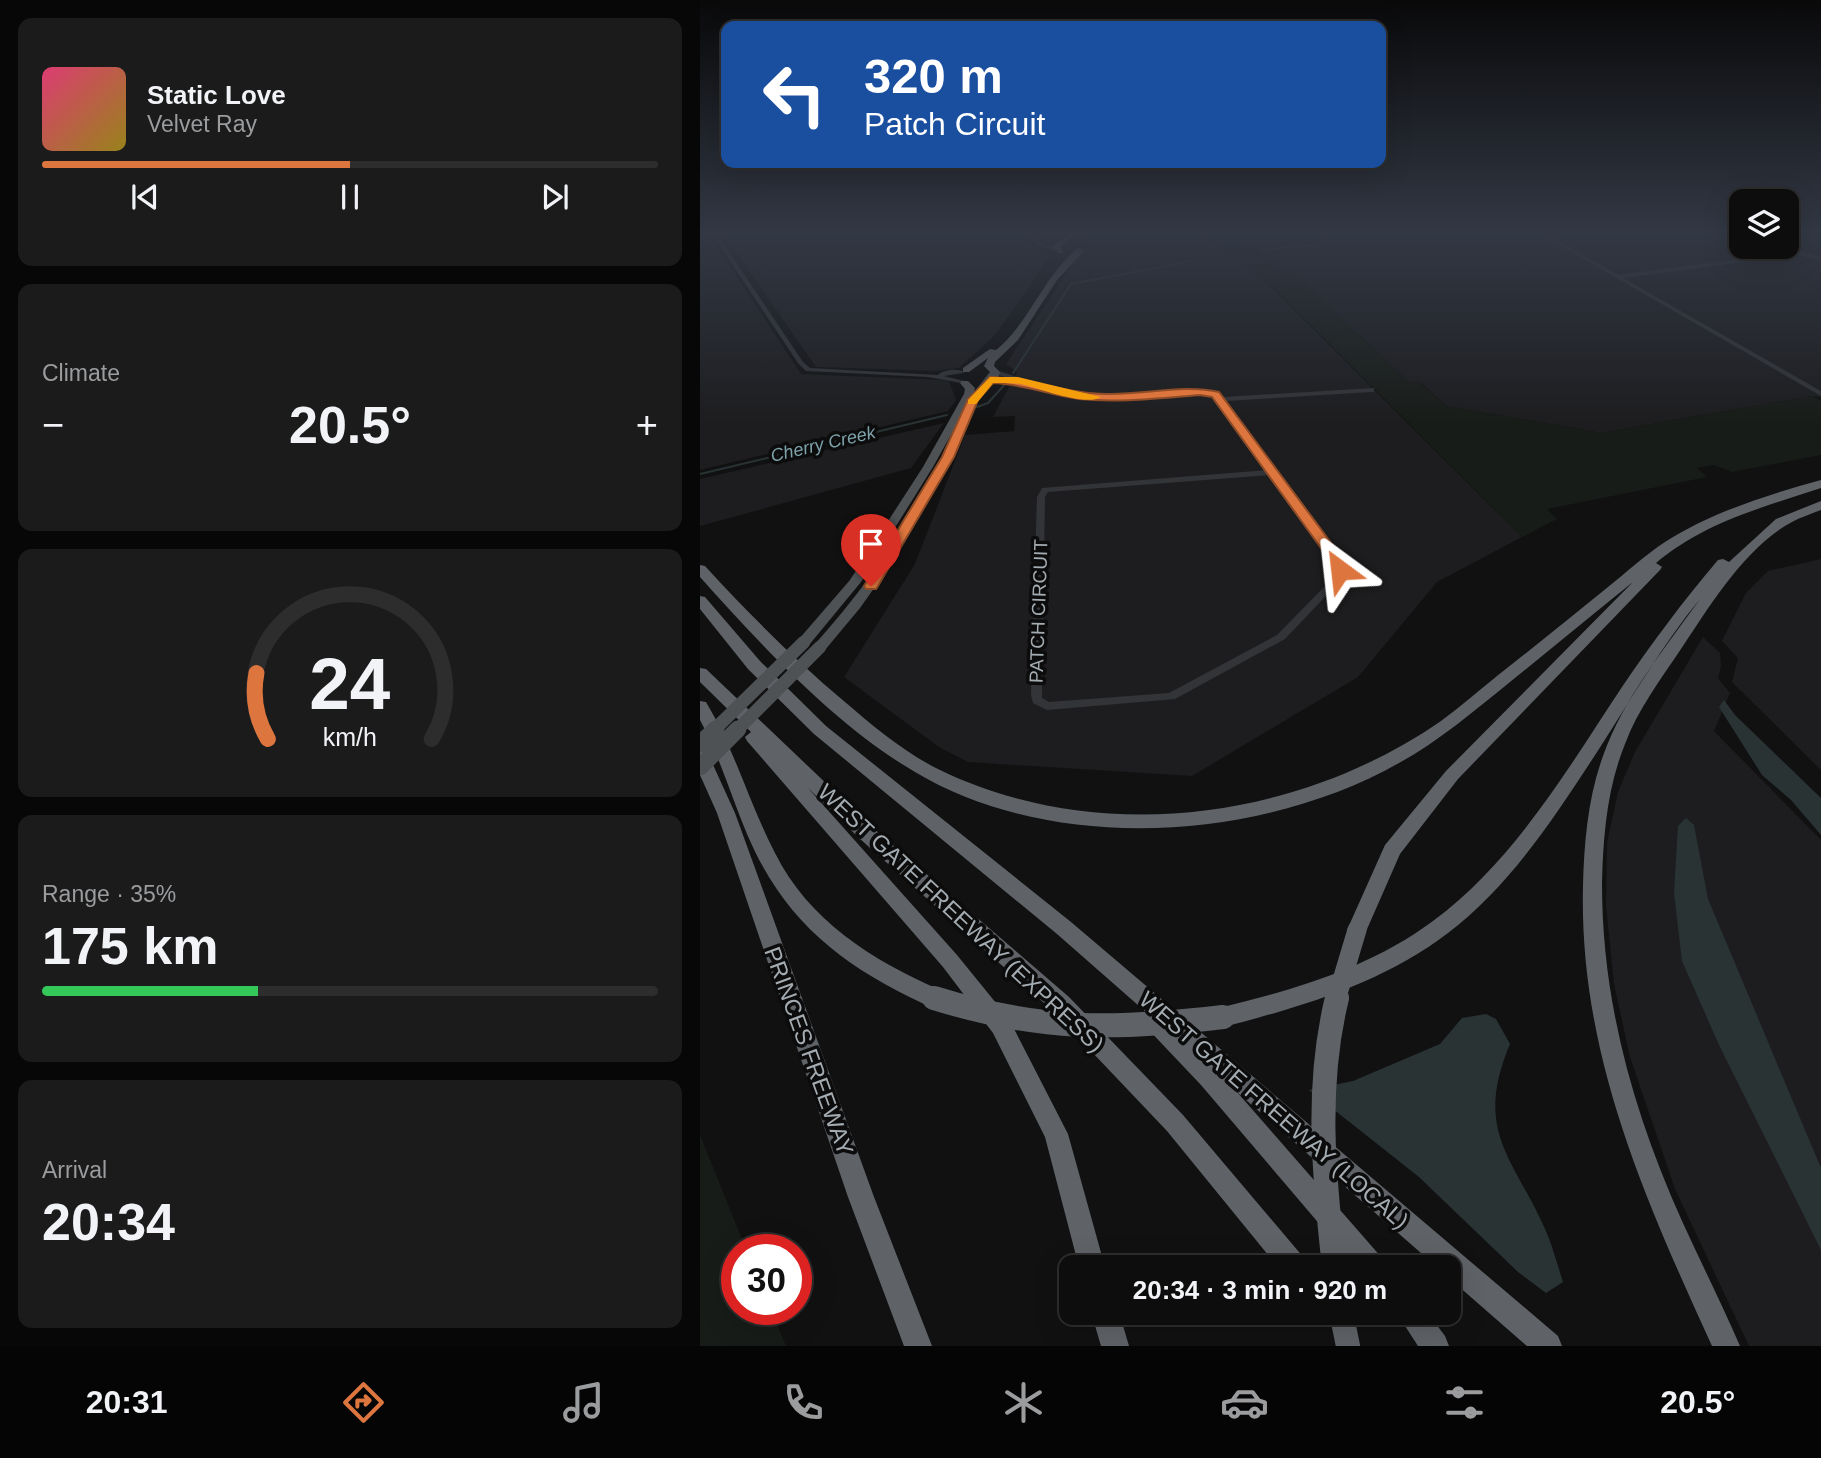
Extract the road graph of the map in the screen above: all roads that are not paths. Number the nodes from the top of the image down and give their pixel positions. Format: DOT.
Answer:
graph roads {
  1 [pos="757,297"];
  2 [pos="1033,297"];
  3 [pos="1043,297"];
  4 [pos="1652,297"];
  5 [pos="991,376"];
  6 [pos="963,377"];
  7 [pos="1371,390"];
  8 [pos="1821,394"];
  9 [pos="1221,400"];
  10 [pos="1273,472"];
  11 [pos="1821,484"];
  12 [pos="1762,503"];
  13 [pos="1821,505"];
  14 [pos="1789,517"];
  15 [pos="700,569"];
  16 [pos="700,600"];
  17 [pos="700,673"];
  18 [pos="700,706"];
  19 [pos="700,744"];
  20 [pos="700,756"];
  21 [pos="700,767"];
  22 [pos="1064,928"];
  23 [pos="1090,1255"];
  24 [pos="1285,1255"];
  25 [pos="1333,1255"];
  26 [pos="1364,1255"];
  27 [pos="1109,1325"];
  28 [pos="1342,1325"];
  29 [pos="1344,1325"];
  30 [pos="1419,1325"];
  31 [pos="918,1346"];
  32 [pos="1115,1346"];
  33 [pos="1348,1346"];
  34 [pos="1359,1346"];
  35 [pos="1435,1346"];
  36 [pos="1548,1346"];
  37 [pos="1726,1346"];
  1 -- 6 [label="street"];
  2 -- 6 [label="main road"];
  3 -- 5 [label="main road"];
  4 -- 8 [label="street"];
  5 -- 6 [label="main road"];
  5 -- 6 [label="main road"];
  5 -- 9 [label="street"];
  5 -- 21 [label="main road, bridge"];
  6 -- 19 [label="main road, bridge"];
  7 -- 9 [label="street"];
  9 -- 10 [label="street, PATCH CIRCUIT"];
  10 -- 10 [label="street, PATCH CIRCUIT"];
  11 -- 12 [label="highway"];
  12 -- 15 [label="highway"];
  12 -- 25 [label="highway, bridge"];
  13 -- 14 [label="highway"];
  14 -- 18 [label="highway, bridge"];
  14 -- 37 [label="highway"];
  16 -- 22 [label="highway"];
  17 -- 23 [label="highway"];
  17 -- 24 [label="highway, WEST GATE FREEWAY (EXPRESS)"];
  20 -- 31 [label="highway, PRINCES FREEWAY"];
  22 -- 26 [label="highway"];
  22 -- 36 [label="highway, WEST GATE FREEWAY (LOCAL)"];
  27 -- 32 [label="highway"];
  28 -- 34 [label="highway"];
  29 -- 33 [label="highway, bridge"];
  30 -- 35 [label="highway"];
}
